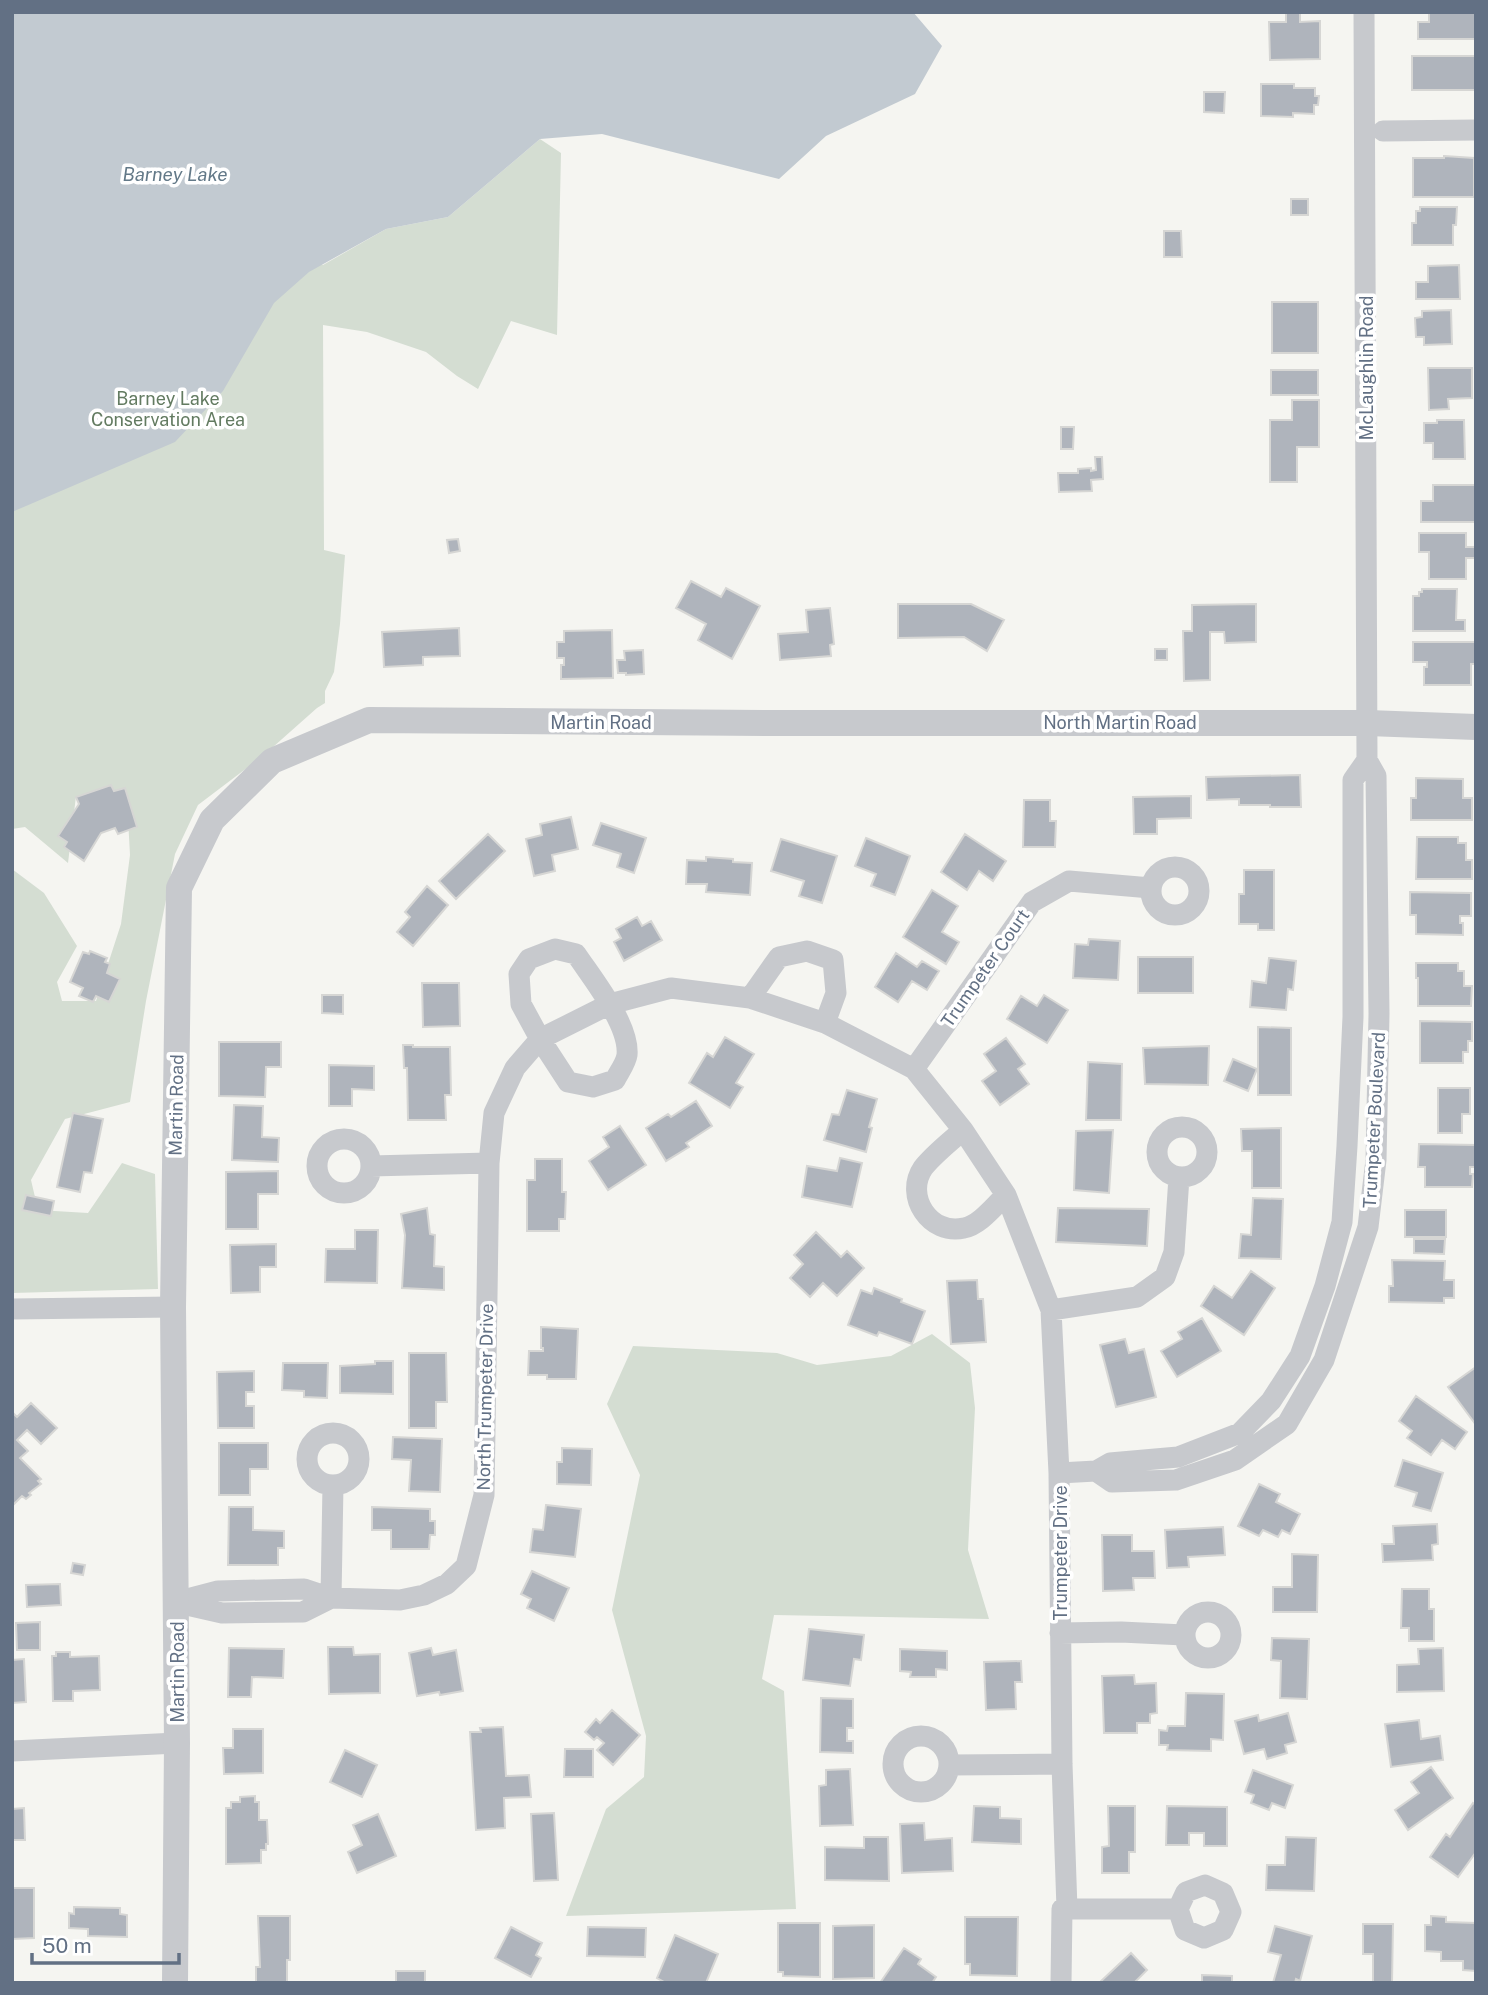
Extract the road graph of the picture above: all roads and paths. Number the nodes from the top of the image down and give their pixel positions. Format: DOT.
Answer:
graph roads {
  1 [pos="1364,12"];
  2 [pos="1476,130"];
  3 [pos="1383,131"];
  4 [pos="765,723"];
  5 [pos="1368,723"];
  6 [pos="1476,727"];
  7 [pos="1367,760"];
  8 [pos="1151,888"];
  9 [pos="750,998"];
  10 [pos="610,1004"];
  11 [pos="825,1023"];
  12 [pos="540,1039"];
  13 [pos="915,1069"];
  14 [pos="963,1130"];
  15 [pos="489,1163"];
  16 [pos="371,1166"];
  17 [pos="1180,1177"];
  18 [pos="1006,1195"];
  19 [pos="173,1307"];
  20 [pos="12,1309"];
  21 [pos="1051,1310"];
  22 [pos="1096,1471"];
  23 [pos="1059,1473"];
  24 [pos="332,1485"];
  25 [pos="331,1598"];
  26 [pos="176,1602"];
  27 [pos="1060,1633"];
  28 [pos="1184,1635"];
  29 [pos="177,1743"];
  30 [pos="12,1751"];
  31 [pos="1062,1764"];
  32 [pos="948,1765"];
  33 [pos="1068,1909"];
  34 [pos="1178,1909"];
  35 [pos="175,1983"];
  36 [pos="1061,1983"];
  1 -- 5 [label="street, McLaughlin Road"];
  2 -- 3 [label="street"];
  4 -- 5 [label="street, North Martin Road"];
  4 -- 19 [label="street, Martin Road"];
  5 -- 6 [label="street, North Martin Road"];
  5 -- 7 [label="street, Trumpeter Boulevard"];
  7 -- 22 [label="street, Trumpeter Boulevard"];
  7 -- 22 [label="street, Trumpeter Boulevard"];
  8 -- 13 [label="street, Trumpeter Court"];
  9 -- 10 [label="street, North Trumpeter Drive"];
  9 -- 11 [label="street, North Trumpeter Drive"];
  9 -- 11 [label="street"];
  10 -- 12 [label="street, North Trumpeter Drive"];
  10 -- 12 [label="street"];
  10 -- 12 [label="street"];
  11 -- 13 [label="street, North Trumpeter Drive"];
  12 -- 15 [label="street, North Trumpeter Drive"];
  13 -- 14 [label="street, North Trumpeter Drive"];
  14 -- 18 [label="street, North Trumpeter Drive"];
  14 -- 18 [label="street"];
  15 -- 16 [label="street"];
  15 -- 25 [label="street, North Trumpeter Drive"];
  17 -- 21 [label="street"];
  18 -- 21 [label="street, North Trumpeter Drive"];
  19 -- 20 [label="street"];
  19 -- 26 [label="street, Martin Road"];
  21 -- 23 [label="street, North Trumpeter Drive"];
  22 -- 23 [label="street, Trumpeter Boulevard"];
  23 -- 27 [label="street, Trumpeter Drive"];
  24 -- 25 [label="street"];
  25 -- 26 [label="street, North Trumpeter Drive"];
  26 -- 29 [label="street, Martin Road"];
  27 -- 28 [label="street, Trumpeter Drive"];
  27 -- 31 [label="street, Trumpeter Drive"];
  29 -- 30 [label="street"];
  29 -- 35 [label="street, Martin Road"];
  31 -- 32 [label="street"];
  31 -- 33 [label="street, Trumpeter Drive"];
  33 -- 34 [label="street"];
  33 -- 36 [label="street, Trumpeter Drive"];
}
